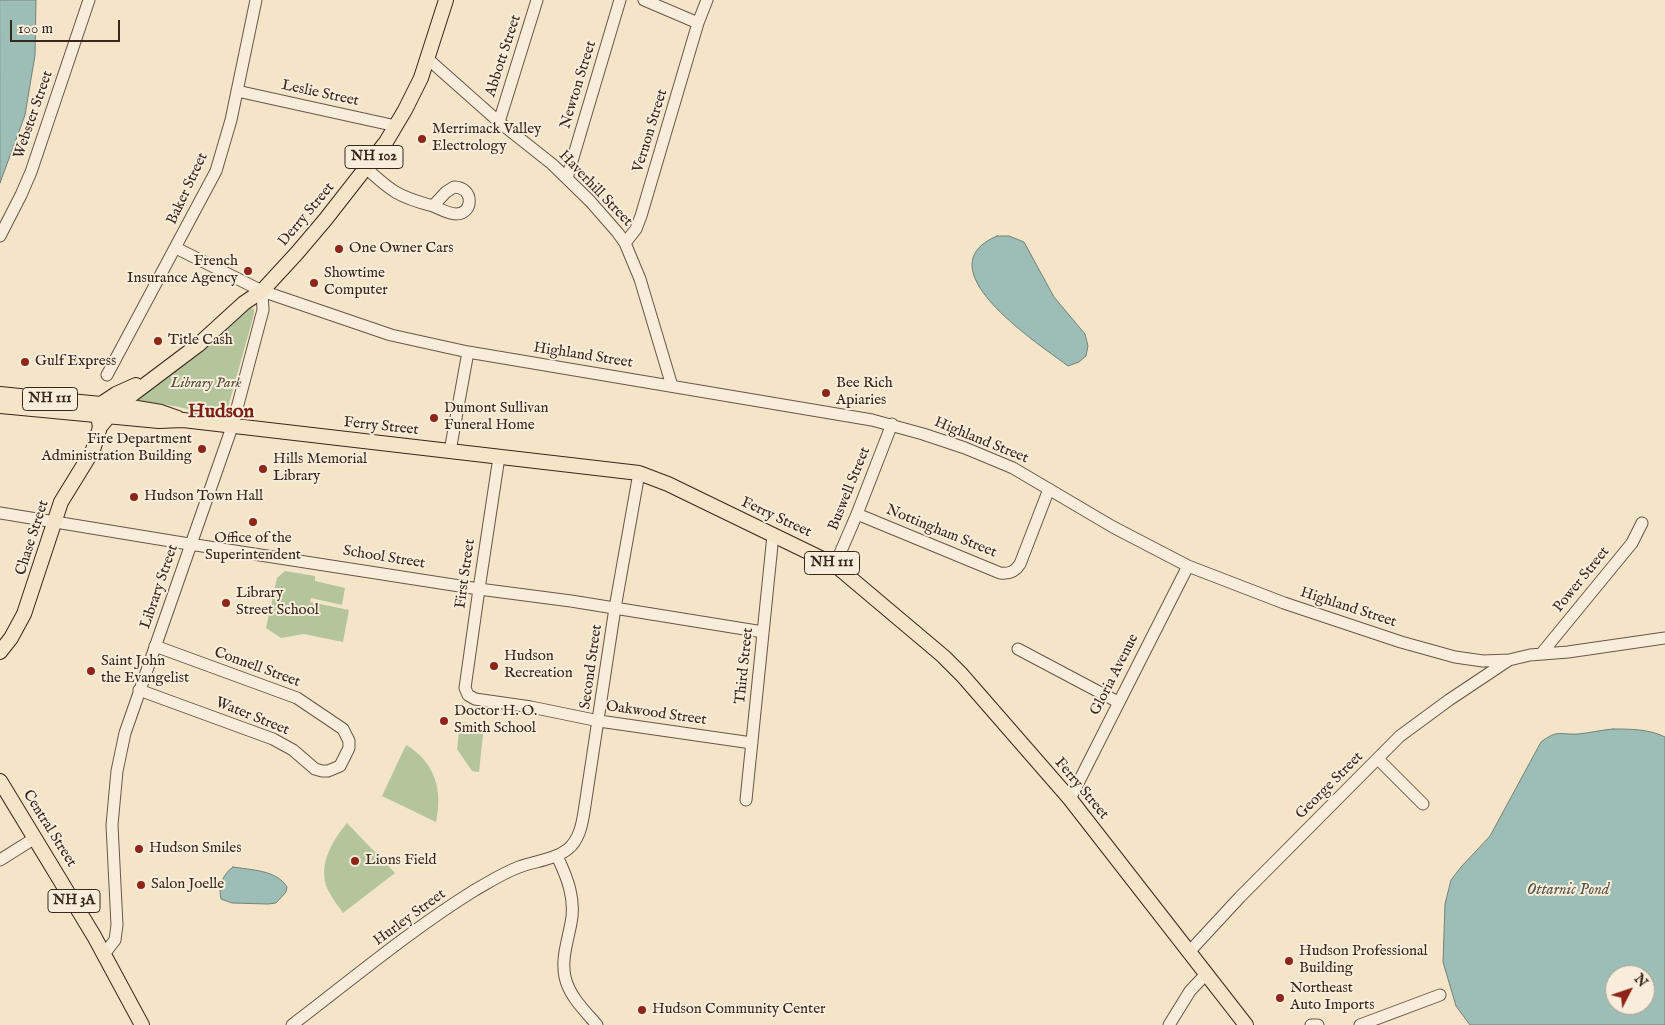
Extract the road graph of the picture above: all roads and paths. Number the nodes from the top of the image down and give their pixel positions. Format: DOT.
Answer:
graph roads {
  1 [pos="89,0"];
  2 [pos="256,0"];
  3 [pos="446,0"];
  4 [pos="537,0"];
  5 [pos="620,0"];
  6 [pos="644,0"];
  7 [pos="707,0"];
  8 [pos="698,23"];
  9 [pos="428,59"];
  10 [pos="237,91"];
  11 [pos="499,122"];
  12 [pos="396,126"];
  13 [pos="366,168"];
  14 [pos="567,178"];
  15 [pos="433,206"];
  16 [pos="0,236"];
  17 [pos="625,243"];
  18 [pos="176,248"];
  19 [pos="262,291"];
  20 [pos="468,352"];
  21 [pos="107,375"];
  22 [pos="149,381"];
  23 [pos="672,386"];
  24 [pos="0,394"];
  25 [pos="0,406"];
  26 [pos="118,406"];
  27 [pos="102,416"];
  28 [pos="183,420"];
  29 [pos="892,424"];
  30 [pos="232,427"];
  31 [pos="450,451"];
  32 [pos="499,457"];
  33 [pos="638,473"];
  34 [pos="1049,489"];
  35 [pos="0,513"];
  36 [pos="857,514"];
  37 [pos="54,522"];
  38 [pos="1642,523"];
  39 [pos="773,535"];
  40 [pos="191,544"];
  41 [pos="836,565"];
  42 [pos="1188,566"];
  43 [pos="479,589"];
  44 [pos="616,608"];
  45 [pos="763,632"];
  46 [pos="1665,638"];
  47 [pos="155,646"];
  48 [pos="1018,650"];
  49 [pos="0,652"];
  50 [pos="1541,654"];
  51 [pos="1509,660"];
  52 [pos="139,690"];
  53 [pos="468,695"];
  54 [pos="1118,702"];
  55 [pos="599,721"];
  56 [pos="752,743"];
  57 [pos="345,757"];
  58 [pos="1378,759"];
  59 [pos="0,781"];
  60 [pos="1070,799"];
  61 [pos="746,800"];
  62 [pos="1423,804"];
  63 [pos="35,838"];
  64 [pos="556,856"];
  65 [pos="0,860"];
  66 [pos="1189,952"];
  67 [pos="104,954"];
  68 [pos="1206,974"];
  69 [pos="1440,995"];
  70 [pos="142,1025"];
  71 [pos="292,1025"];
  72 [pos="598,1025"];
  73 [pos="1168,1025"];
  74 [pos="1246,1025"];
  75 [pos="1311,1025"];
  76 [pos="1318,1025"];
  77 [pos="1360,1025"];
  1 -- 16 [label="street, Webster Street"];
  2 -- 10 [label="street, Baker Street"];
  3 -- 9 [label="main road, Derry Street / NH 102"];
  4 -- 11 [label="street, Abbott Street"];
  5 -- 14 [label="street, Newton Street"];
  6 -- 8 [label="street"];
  7 -- 8 [label="street, Vernon Street"];
  8 -- 17 [label="street, Vernon Street"];
  9 -- 11 [label="street, Haverhill Street"];
  9 -- 12 [label="main road, Derry Street / NH 102"];
  10 -- 12 [label="street, Leslie Street"];
  10 -- 18 [label="street, Baker Street"];
  11 -- 14 [label="street, Haverhill Street"];
  12 -- 13 [label="main road, Derry Street / NH 102"];
  13 -- 15 [label="street"];
  13 -- 19 [label="main road, Derry Street / NH 102"];
  14 -- 17 [label="street, Haverhill Street"];
  17 -- 23 [label="street, Haverhill Street"];
  18 -- 19 [label="street, Highland Street"];
  18 -- 21 [label="street, Baker Street"];
  19 -- 20 [label="street, Highland Street"];
  19 -- 22 [label="main road, Derry Street / NH 102"];
  19 -- 30 [label="street, Library Street"];
  20 -- 23 [label="street, Highland Street"];
  20 -- 31 [label="street"];
  22 -- 26 [label="main road, Derry Street"];
  22 -- 27 [label="main road, Derry Street"];
  23 -- 29 [label="street, Highland Street"];
  24 -- 27 [label="main road, Ferry Street / NH 111"];
  25 -- 27 [label="main road, Ferry Street / NH 111"];
  26 -- 27 [label="main road, Ferry Street / NH 111"];
  26 -- 28 [label="main road, Ferry Street / NH 111"];
  27 -- 28 [label="main road, Ferry Street / NH 111"];
  27 -- 37 [label="main road, Chase Street"];
  28 -- 30 [label="main road, Ferry Street / NH 111"];
  29 -- 34 [label="street, Highland Street"];
  29 -- 36 [label="street, Buswell Street"];
  30 -- 31 [label="main road, Ferry Street / NH 111"];
  30 -- 40 [label="street, Library Street"];
  31 -- 32 [label="main road, Ferry Street / NH 111"];
  32 -- 33 [label="main road, Ferry Street / NH 111"];
  32 -- 43 [label="street, First Street"];
  33 -- 39 [label="main road, Ferry Street / NH 111"];
  33 -- 44 [label="street, Second Street"];
  34 -- 36 [label="street, Nottingham Street"];
  34 -- 42 [label="street, Highland Street"];
  35 -- 37 [label="street, School Street"];
  36 -- 41 [label="street, Buswell Street"];
  37 -- 40 [label="street, School Street"];
  37 -- 49 [label="main road, Chase Street"];
  38 -- 50 [label="street, Power Street"];
  39 -- 41 [label="main road, Ferry Street / NH 111"];
  39 -- 45 [label="street, Third Street"];
  40 -- 43 [label="street, School Street"];
  40 -- 47 [label="street, Library Street"];
  41 -- 60 [label="main road, Ferry Street / NH 111"];
  42 -- 51 [label="street, Highland Street"];
  42 -- 54 [label="street, Gloria Avenue"];
  43 -- 44 [label="street, School Street"];
  43 -- 53 [label="street, First Street"];
  44 -- 45 [label="street, School Street"];
  44 -- 55 [label="street, Second Street"];
  45 -- 56 [label="street, Third Street"];
  46 -- 50 [label="street, Highland Street"];
  47 -- 52 [label="street, Library Street"];
  47 -- 57 [label="street, Connell Street"];
  48 -- 54 [label="street"];
  50 -- 51 [label="street, Highland Street"];
  51 -- 58 [label="street, George Street"];
  52 -- 57 [label="street, Water Street"];
  52 -- 67 [label="street, Library Street"];
  53 -- 55 [label="street, Oakwood Street"];
  54 -- 60 [label="street, Gloria Avenue"];
  55 -- 56 [label="street, Oakwood Street"];
  55 -- 64 [label="street, Second Street"];
  56 -- 61 [label="street, Third Street"];
  58 -- 62 [label="street"];
  58 -- 66 [label="street, George Street"];
  59 -- 63 [label="main road, Central Street / NH 3A"];
  60 -- 66 [label="main road, Ferry Street / NH 111"];
  63 -- 65 [label="street"];
  63 -- 67 [label="main road, Central Street / NH 3A"];
  64 -- 71 [label="street, Hurley Street"];
  64 -- 72 [label="street"];
  66 -- 68 [label="main road, Ferry Street / NH 111"];
  67 -- 70 [label="main road, Central Street / NH 3A"];
  68 -- 73 [label="street"];
  68 -- 74 [label="main road, Ferry Street / NH 111"];
  69 -- 77 [label="street"];
  75 -- 76 [label="street"];
}
